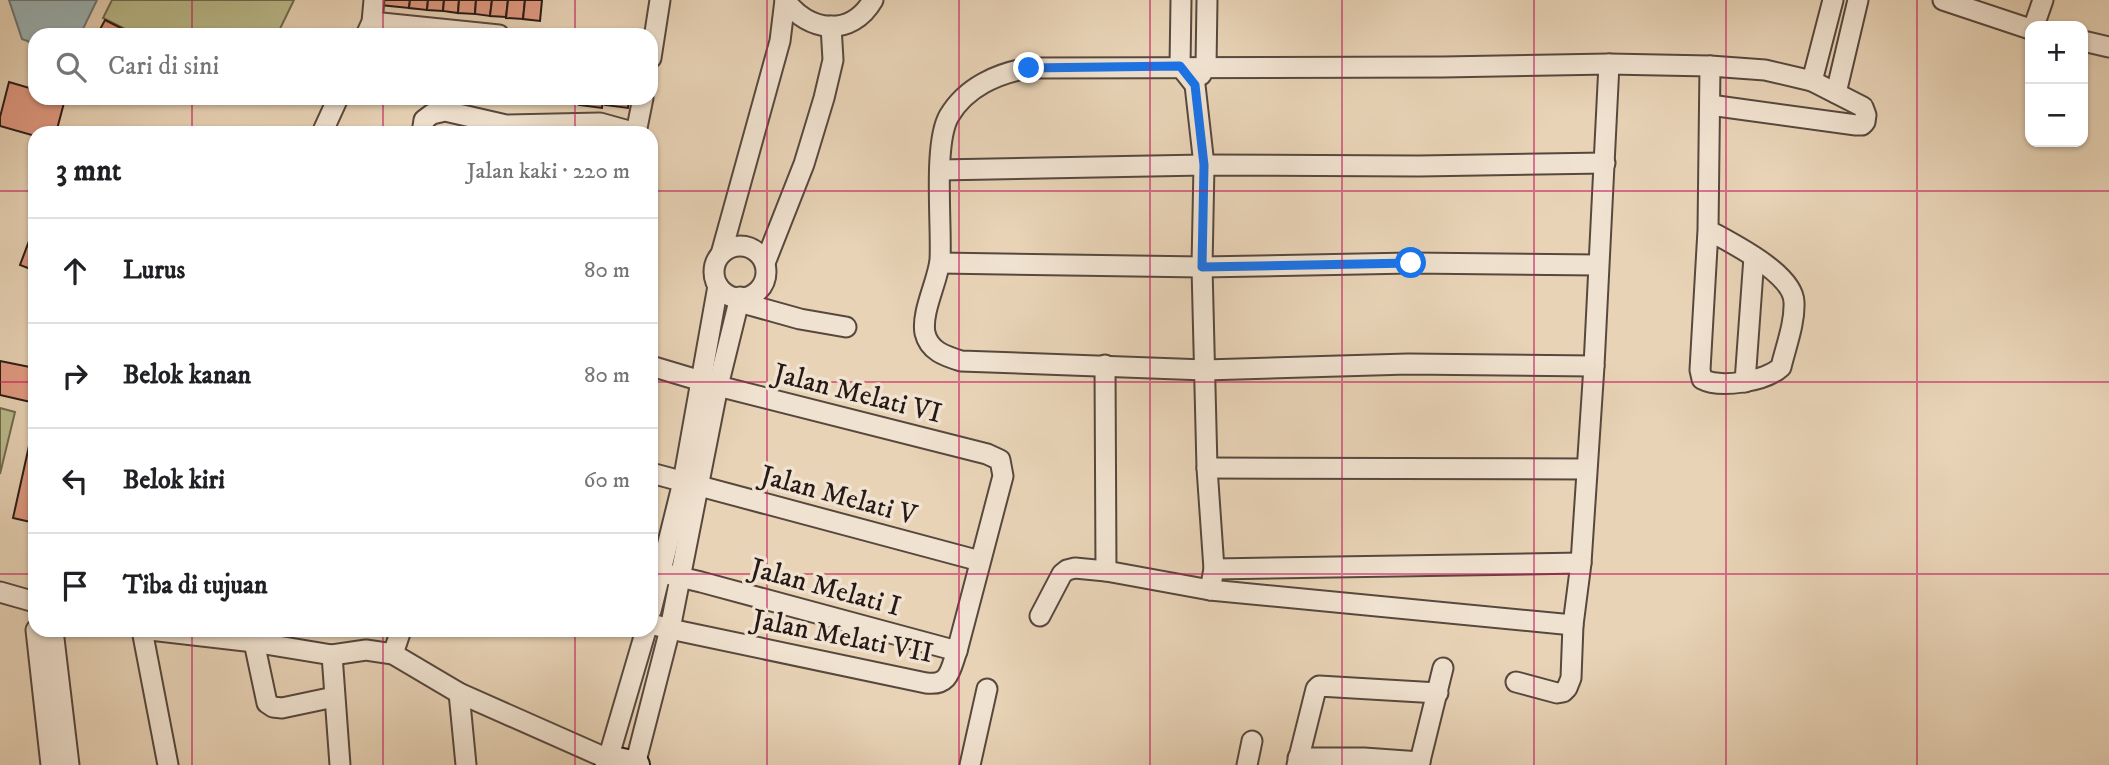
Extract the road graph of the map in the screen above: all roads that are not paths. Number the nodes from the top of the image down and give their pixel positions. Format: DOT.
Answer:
graph roads {
  1 [pos="374,0"];
  2 [pos="660,0"];
  3 [pos="785,0"];
  4 [pos="886,0"];
  5 [pos="1181,0"];
  6 [pos="1207,0"];
  7 [pos="1833,0"];
  8 [pos="1858,0"];
  9 [pos="1943,0"];
  10 [pos="2043,0"];
  11 [pos="867,8"];
  12 [pos="2034,21"];
  13 [pos="2025,25"];
  14 [pos="831,26"];
  15 [pos="369,28"];
  16 [pos="656,28"];
  17 [pos="2088,42"];
  18 [pos="2109,47"];
  19 [pos="1609,64"];
  20 [pos="1180,66"];
  21 [pos="1206,66"];
  22 [pos="1710,66"];
  23 [pos="1812,80"];
  24 [pos="1195,85"];
  25 [pos="1836,93"];
  26 [pos="335,105"];
  27 [pos="642,105"];
  28 [pos="1710,105"];
  29 [pos="326,126"];
  30 [pos="423,126"];
  31 [pos="491,126"];
  32 [pos="637,126"];
  33 [pos="1605,163"];
  34 [pos="1204,165"];
  35 [pos="940,170"];
  36 [pos="1708,230"];
  37 [pos="721,254"];
  38 [pos="1754,257"];
  39 [pos="765,263"];
  40 [pos="940,263"];
  41 [pos="1598,265"];
  42 [pos="1202,267"];
  43 [pos="718,286"];
  44 [pos="740,300"];
  45 [pos="846,327"];
  46 [pos="1105,365"];
  47 [pos="1594,366"];
  48 [pos="658,368"];
  49 [pos="1205,370"];
  50 [pos="1745,382"];
  51 [pos="710,383"];
  52 [pos="1000,460"];
  53 [pos="1207,468"];
  54 [pos="1586,469"];
  55 [pos="658,475"];
  56 [pos="691,484"];
  57 [pos="980,561"];
  58 [pos="1581,563"];
  59 [pos="1214,569"];
  60 [pos="1106,571"];
  61 [pos="663,574"];
  62 [pos="1210,590"];
  63 [pos="0,592"];
  64 [pos="28,604"];
  65 [pos="1040,616"];
  66 [pos="1573,625"];
  67 [pos="660,626"];
  68 [pos="37,637"];
  69 [pos="55,637"];
  70 [pos="143,637"];
  71 [pos="211,637"];
  72 [pos="399,637"];
  73 [pos="644,637"];
  74 [pos="254,642"];
  75 [pos="957,651"];
  76 [pos="393,654"];
  77 [pos="332,655"];
  78 [pos="1443,668"];
  79 [pos="1516,682"];
  80 [pos="987,689"];
  81 [pos="1438,692"];
  82 [pos="459,693"];
  83 [pos="334,697"];
  84 [pos="1252,741"];
  85 [pos="608,762"];
  86 [pos="1297,762"];
  87 [pos="1420,763"];
  88 [pos="51,765"];
  89 [pos="69,765"];
  90 [pos="168,765"];
  91 [pos="340,765"];
  92 [pos="466,765"];
  93 [pos="635,765"];
  94 [pos="970,765"];
  95 [pos="1247,765"];
  1 -- 15 [label="street"];
  2 -- 16 [label="street"];
  3 -- 14 [label="street"];
  3 -- 37 [label="street"];
  4 -- 11 [label="street"];
  5 -- 20 [label="street"];
  6 -- 21 [label="street"];
  7 -- 23 [label="street"];
  8 -- 25 [label="street"];
  9 -- 13 [label="street"];
  10 -- 12 [label="street"];
  11 -- 14 [label="street"];
  14 -- 39 [label="street"];
  17 -- 18 [label="street"];
  19 -- 21 [label="street"];
  19 -- 22 [label="street"];
  19 -- 33 [label="street"];
  20 -- 21 [label="street"];
  20 -- 24 [label="street"];
  20 -- 35 [label="street"];
  21 -- 24 [label="street"];
  22 -- 23 [label="street"];
  22 -- 28 [label="street"];
  23 -- 25 [label="street"];
  24 -- 34 [label="street"];
  25 -- 28 [label="street"];
  26 -- 29 [label="street"];
  27 -- 32 [label="street"];
  28 -- 36 [label="street"];
  30 -- 31 [label="street"];
  33 -- 34 [label="street"];
  33 -- 41 [label="street"];
  34 -- 35 [label="street"];
  34 -- 42 [label="street"];
  35 -- 40 [label="street"];
  36 -- 38 [label="street"];
  36 -- 50 [label="street"];
  37 -- 39 [label="street"];
  37 -- 43 [label="street"];
  38 -- 50 [label="street"];
  38 -- 50 [label="street"];
  39 -- 44 [label="street"];
  40 -- 42 [label="street"];
  40 -- 46 [label="street"];
  41 -- 42 [label="street"];
  41 -- 47 [label="street"];
  42 -- 49 [label="street"];
  43 -- 44 [label="street"];
  43 -- 51 [label="street"];
  44 -- 45 [label="street"];
  44 -- 51 [label="street"];
  46 -- 49 [label="street"];
  46 -- 60 [label="street"];
  47 -- 49 [label="street"];
  47 -- 54 [label="street"];
  48 -- 51 [label="street, Jalan Melati VI"];
  49 -- 53 [label="street"];
  51 -- 52 [label="street, Jalan Melati VI"];
  51 -- 56 [label="street"];
  52 -- 57 [label="street, Jalan Melati VII"];
  53 -- 54 [label="street"];
  53 -- 59 [label="street"];
  54 -- 58 [label="street"];
  55 -- 56 [label="street, Jalan Melati V"];
  56 -- 57 [label="street, Jalan Melati V"];
  56 -- 61 [label="street"];
  57 -- 75 [label="street, Jalan Melati VII"];
  58 -- 59 [label="street"];
  58 -- 66 [label="street"];
  59 -- 62 [label="street"];
  60 -- 62 [label="street"];
  60 -- 65 [label="street"];
  61 -- 67 [label="street"];
  61 -- 75 [label="street, Jalan Melati I"];
  62 -- 66 [label="street"];
  63 -- 64 [label="street"];
  66 -- 79 [label="street"];
  67 -- 75 [label="street, Jalan Melati VII"];
  67 -- 93 [label="street"];
  68 -- 88 [label="street"];
  69 -- 89 [label="street"];
  70 -- 90 [label="street"];
  71 -- 74 [label="street"];
  72 -- 76 [label="street"];
  73 -- 85 [label="street"];
  74 -- 77 [label="street"];
  74 -- 83 [label="street"];
  76 -- 77 [label="street"];
  76 -- 82 [label="street"];
  77 -- 83 [label="street"];
  78 -- 81 [label="street"];
  80 -- 94 [label="street"];
  81 -- 86 [label="street"];
  81 -- 87 [label="street"];
  82 -- 85 [label="street"];
  82 -- 92 [label="street"];
  83 -- 91 [label="street"];
  84 -- 95 [label="street"];
  85 -- 93 [label="street"];
  86 -- 87 [label="street"];
}
